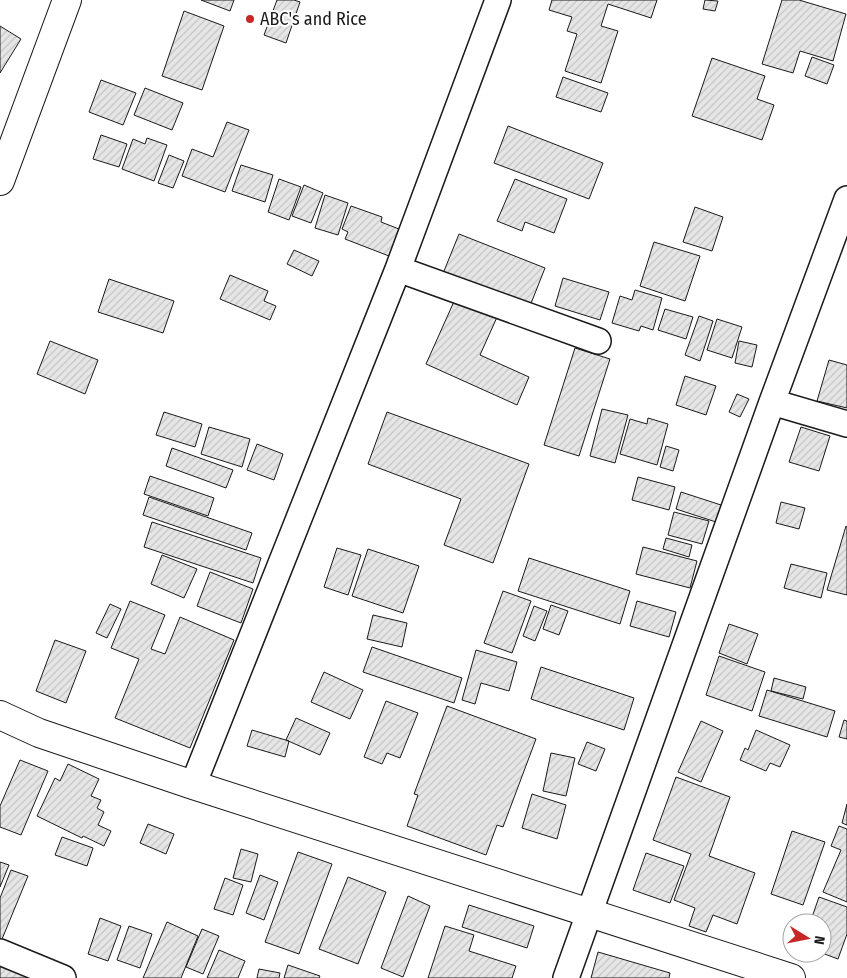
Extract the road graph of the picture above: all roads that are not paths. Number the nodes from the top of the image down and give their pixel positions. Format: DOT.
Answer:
graph roads {
  1 [pos="67,0"];
  2 [pos="498,0"];
  3 [pos="0,182"];
  4 [pos="847,199"];
  5 [pos="398,269"];
  6 [pos="598,341"];
  7 [pos="772,402"];
  8 [pos="847,424"];
  9 [pos="0,715"];
  10 [pos="193,785"];
  11 [pos="589,913"];
  12 [pos="0,952"];
  13 [pos="63,978"];
  14 [pos="566,978"];
  15 [pos="791,978"];
  1 -- 3 [label="street"];
  2 -- 5 [label="street"];
  4 -- 7 [label="street"];
  5 -- 6 [label="street"];
  5 -- 10 [label="street"];
  7 -- 8 [label="street"];
  7 -- 11 [label="street"];
  9 -- 10 [label="street"];
  10 -- 11 [label="street"];
  11 -- 14 [label="street"];
  11 -- 15 [label="street"];
  12 -- 13 [label="street"];
}
